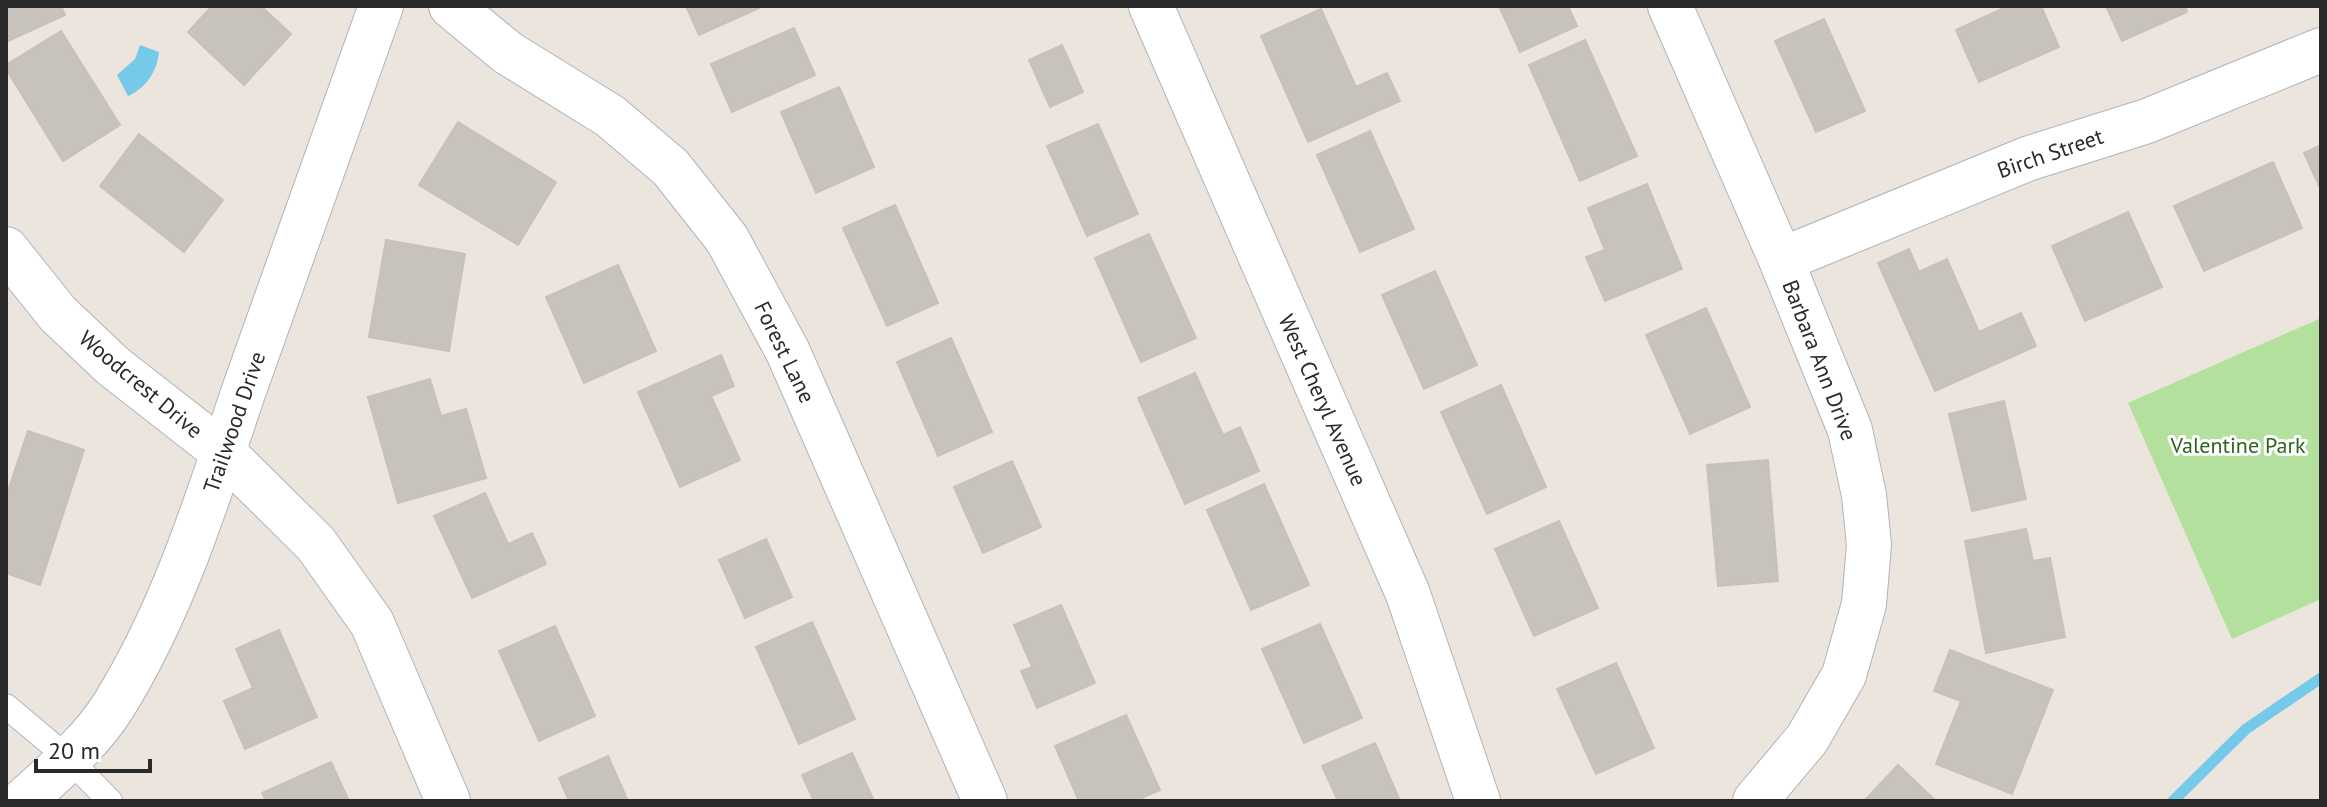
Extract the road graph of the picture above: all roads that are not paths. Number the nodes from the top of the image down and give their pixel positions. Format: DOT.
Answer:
graph roads {
  1 [pos="381,6"];
  2 [pos="451,6"];
  3 [pos="1151,6"];
  4 [pos="1670,6"];
  5 [pos="2321,50"];
  6 [pos="6,249"];
  7 [pos="1781,260"];
  8 [pos="223,452"];
  9 [pos="6,706"];
  10 [pos="69,759"];
  11 [pos="23,801"];
  12 [pos="110,801"];
  13 [pos="448,801"];
  14 [pos="985,801"];
  15 [pos="1478,801"];
  16 [pos="1755,801"];
  1 -- 8 [label="street, Trailwood Drive"];
  2 -- 14 [label="street, Forest Lane"];
  3 -- 15 [label="street, West Cheryl Avenue"];
  4 -- 7 [label="street, Barbara Ann Drive"];
  5 -- 7 [label="street, Birch Street"];
  6 -- 8 [label="street, Woodcrest Drive"];
  7 -- 16 [label="street, Barbara Ann Drive"];
  8 -- 10 [label="street, Trailwood Drive"];
  8 -- 13 [label="street, Woodcrest Drive"];
  9 -- 10 [label="lane"];
  10 -- 11 [label="street, Trailwood Drive"];
  10 -- 12 [label="lane"];
}
